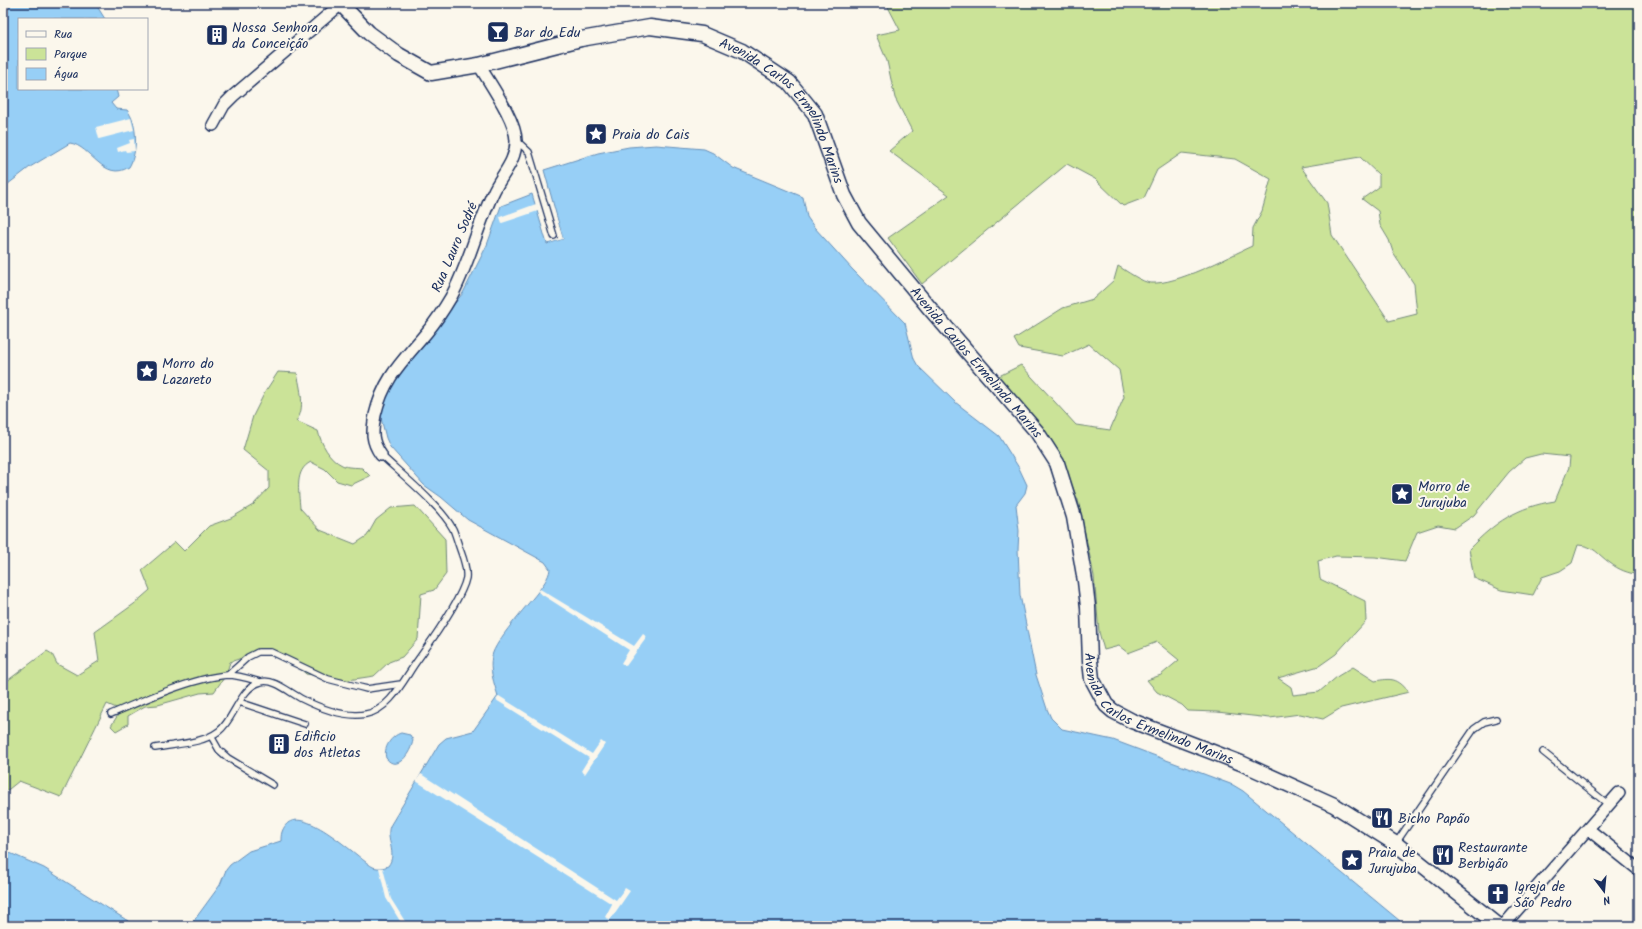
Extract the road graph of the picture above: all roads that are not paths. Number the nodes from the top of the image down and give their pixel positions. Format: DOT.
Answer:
graph roads {
  1 [pos="341,4"];
  2 [pos="479,65"];
  3 [pos="213,125"];
  4 [pos="516,140"];
  5 [pos="554,236"];
  6 [pos="381,455"];
  7 [pos="228,675"];
  8 [pos="260,682"];
  9 [pos="401,684"];
  10 [pos="239,702"];
  11 [pos="111,714"];
  12 [pos="1496,719"];
  13 [pos="305,724"];
  14 [pos="211,736"];
  15 [pos="155,748"];
  16 [pos="1544,752"];
  17 [pos="273,786"];
  18 [pos="1619,792"];
  19 [pos="1609,804"];
  20 [pos="1588,829"];
  21 [pos="1396,844"];
  22 [pos="1639,870"];
  23 [pos="1499,926"];
  24 [pos="1503,926"];
  1 -- 2 [label="street, Avenida Carlos Ermelindo Marins"];
  1 -- 3 [label="street"];
  2 -- 4 [label="street, Rua Lauro Sodré"];
  2 -- 21 [label="street, Avenida Carlos Ermelindo Marins"];
  4 -- 5 [label="lane"];
  4 -- 6 [label="street, Rua Lauro Sodré"];
  6 -- 9 [label="lane"];
  7 -- 8 [label="lane"];
  7 -- 9 [label="lane"];
  7 -- 11 [label="lane"];
  8 -- 9 [label="lane"];
  8 -- 10 [label="lane"];
  10 -- 13 [label="lane"];
  10 -- 14 [label="lane"];
  12 -- 21 [label="lane"];
  14 -- 15 [label="lane"];
  14 -- 17 [label="lane"];
  16 -- 19 [label="lane"];
  18 -- 19 [label="street"];
  19 -- 20 [label="street"];
  20 -- 22 [label="street"];
  20 -- 24 [label="street"];
  21 -- 23 [label="street, Avenida Carlos Ermelindo Marins"];
}
